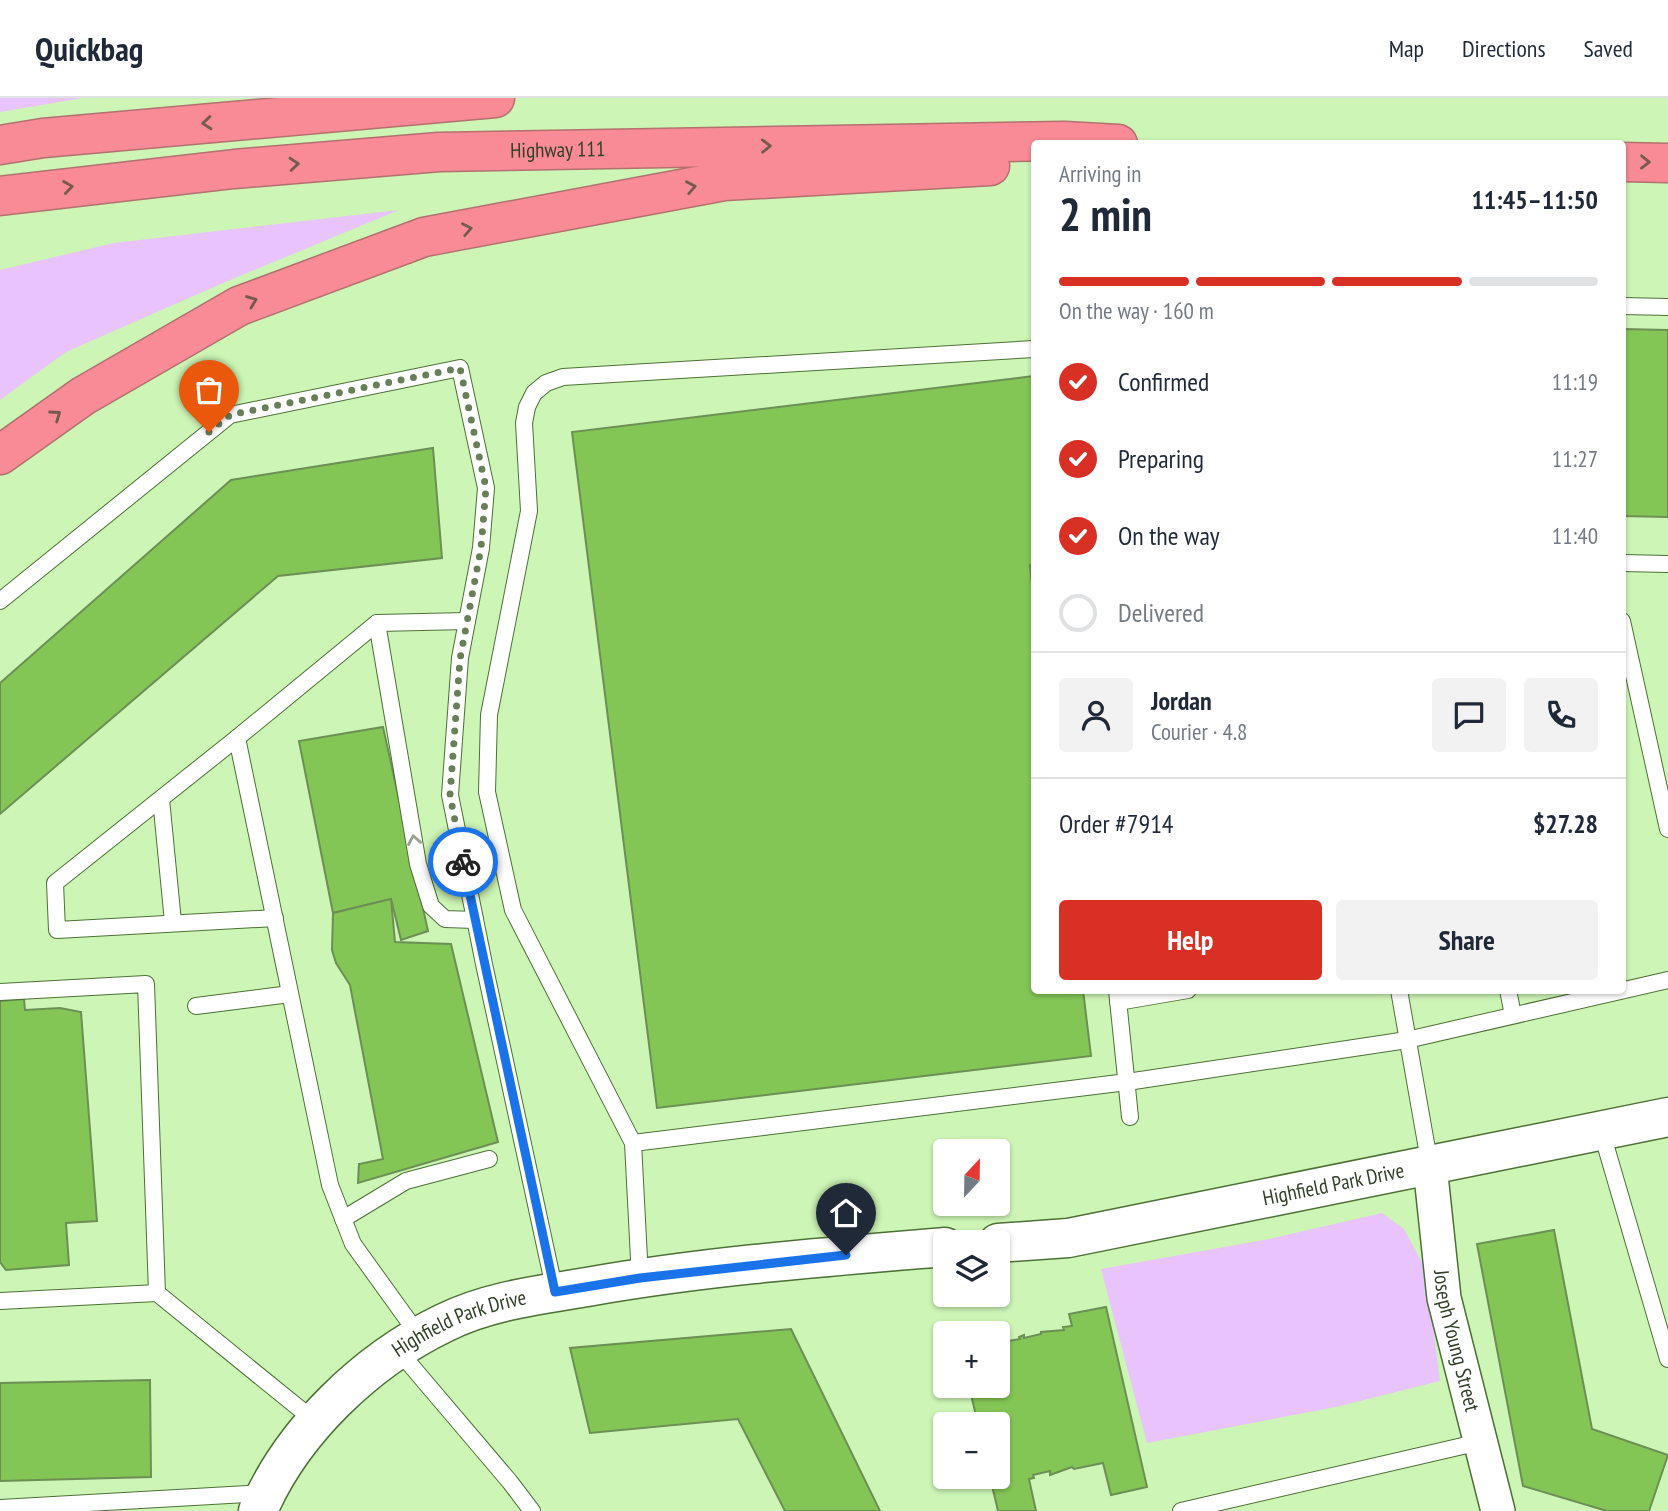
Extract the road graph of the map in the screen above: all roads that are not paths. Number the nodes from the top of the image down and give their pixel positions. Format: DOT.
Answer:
graph roads {
  1 [pos="495,98"];
  2 [pos="0,145"];
  3 [pos="1031,145"];
  4 [pos="1031,152"];
  5 [pos="1626,162"];
  6 [pos="1668,163"];
  7 [pos="0,196"];
  8 [pos="1626,306"];
  9 [pos="1668,307"];
  10 [pos="1031,349"];
  11 [pos="0,455"];
  12 [pos="1626,563"];
  13 [pos="1668,564"];
  14 [pos="0,601"];
  15 [pos="467,621"];
  16 [pos="377,623"];
  17 [pos="1626,639"];
  18 [pos="237,738"];
  19 [pos="161,799"];
  20 [pos="1668,829"];
  21 [pos="275,918"];
  22 [pos="475,920"];
  23 [pos="173,922"];
  24 [pos="1668,980"];
  25 [pos="1626,988"];
  26 [pos="0,992"];
  27 [pos="1141,994"];
  28 [pos="1400,994"];
  29 [pos="1509,994"];
  30 [pos="1597,994"];
  31 [pos="290,995"];
  32 [pos="1118,996"];
  33 [pos="196,1006"];
  34 [pos="1513,1015"];
  35 [pos="1407,1040"];
  36 [pos="1127,1082"];
  37 [pos="1130,1117"];
  38 [pos="1668,1117"];
  39 [pos="1601,1130"];
  40 [pos="633,1143"];
  41 [pos="489,1159"];
  42 [pos="1430,1166"];
  43 [pos="343,1219"];
  44 [pos="1010,1242"];
  45 [pos="933,1249"];
  46 [pos="640,1278"];
  47 [pos="555,1292"];
  48 [pos="157,1293"];
  49 [pos="0,1301"];
  50 [pos="408,1343"];
  51 [pos="1668,1359"];
  52 [pos="316,1422"];
  53 [pos="1480,1442"];
  54 [pos="262,1502"];
  55 [pos="0,1508"];
  56 [pos="532,1511"];
  57 [pos="1181,1511"];
  58 [pos="1498,1511"];
  1 -- 2 [label="highway, one-way"];
  7 -- 3 [label="highway, Highway 111, one-way"];
  11 -- 4 [label="highway, one-way"];
  5 -- 6 [label="highway, one-way"];
  8 -- 9 [label="lane"];
  10 -- 40 [label="lane"];
  12 -- 13 [label="lane"];
  14 -- 15 [label="lane"];
  15 -- 16 [label="lane"];
  15 -- 22 [label="lane"];
  16 -- 18 [label="lane"];
  22 -- 16 [label="lane, one-way"];
  17 -- 20 [label="lane"];
  18 -- 19 [label="lane"];
  18 -- 21 [label="lane"];
  19 -- 23 [label="lane"];
  19 -- 23 [label="lane"];
  21 -- 23 [label="lane"];
  21 -- 31 [label="lane"];
  22 -- 47 [label="lane"];
  24 -- 25 [label="lane"];
  26 -- 48 [label="lane"];
  27 -- 32 [label="lane"];
  28 -- 35 [label="lane"];
  29 -- 34 [label="lane"];
  30 -- 34 [label="lane"];
  31 -- 33 [label="lane"];
  31 -- 43 [label="lane"];
  32 -- 36 [label="lane"];
  34 -- 35 [label="lane"];
  35 -- 36 [label="lane"];
  35 -- 42 [label="lane"];
  36 -- 37 [label="lane"];
  36 -- 40 [label="lane"];
  38 -- 39 [label="street, Highfield Park Drive"];
  39 -- 42 [label="street, Highfield Park Drive"];
  39 -- 51 [label="lane"];
  40 -- 46 [label="lane"];
  41 -- 43 [label="lane"];
  42 -- 44 [label="street, Highfield Park Drive"];
  42 -- 53 [label="street, Joseph Young Street"];
  43 -- 50 [label="lane"];
  45 -- 46 [label="street, Highfield Park Drive"];
  46 -- 47 [label="street, Highfield Park Drive"];
  47 -- 50 [label="street, Highfield Park Drive"];
  48 -- 49 [label="lane"];
  48 -- 52 [label="lane"];
  50 -- 52 [label="street, Highfield Park Drive"];
  50 -- 56 [label="lane"];
  52 -- 54 [label="street, Highfield Park Drive"];
  53 -- 57 [label="lane"];
  53 -- 58 [label="street, Joseph Young Street"];
  54 -- 55 [label="lane"];
}
